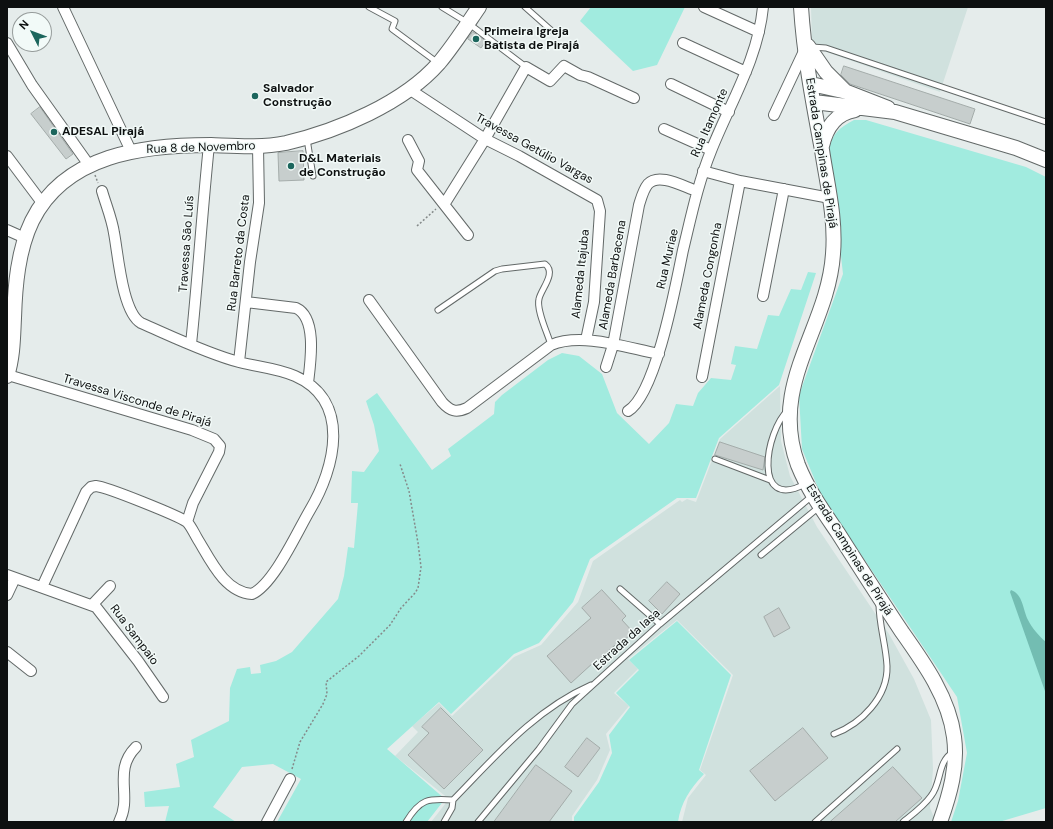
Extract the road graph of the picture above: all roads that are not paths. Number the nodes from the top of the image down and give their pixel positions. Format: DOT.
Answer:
graph roads {
  1 [pos="64,7"];
  2 [pos="370,7"];
  3 [pos="442,7"];
  4 [pos="479,7"];
  5 [pos="525,7"];
  6 [pos="704,7"];
  7 [pos="763,7"];
  8 [pos="801,7"];
  9 [pos="468,23"];
  10 [pos="552,31"];
  11 [pos="759,32"];
  12 [pos="7,43"];
  13 [pos="683,43"];
  14 [pos="805,44"];
  15 [pos="438,63"];
  16 [pos="526,67"];
  17 [pos="746,72"];
  18 [pos="671,84"];
  19 [pos="811,84"];
  20 [pos="409,89"];
  21 [pos="847,92"];
  22 [pos="634,98"];
  23 [pos="814,102"];
  24 [pos="868,110"];
  25 [pos="729,112"];
  26 [pos="895,112"];
  27 [pos="774,115"];
  28 [pos="1046,122"];
  29 [pos="664,129"];
  30 [pos="306,137"];
  31 [pos="408,140"];
  32 [pos="485,140"];
  33 [pos="209,145"];
  34 [pos="258,147"];
  35 [pos="711,150"];
  36 [pos="822,150"];
  37 [pos="131,151"];
  38 [pos="7,156"];
  39 [pos="1046,160"];
  40 [pos="89,164"];
  41 [pos="703,171"];
  42 [pos="313,176"];
  43 [pos="740,181"];
  44 [pos="784,189"];
  45 [pos="102,191"];
  46 [pos="697,191"];
  47 [pos="830,198"];
  48 [pos="444,203"];
  49 [pos="43,204"];
  50 [pos="600,211"];
  51 [pos="7,230"];
  52 [pos="468,235"];
  53 [pos="25,238"];
  54 [pos="764,296"];
  55 [pos="369,300"];
  56 [pos="246,302"];
  57 [pos="438,310"];
  58 [pos="586,340"];
  59 [pos="192,344"];
  60 [pos="551,345"];
  61 [pos="613,345"];
  62 [pos="659,354"];
  63 [pos="239,362"];
  64 [pos="606,367"];
  65 [pos="7,375"];
  66 [pos="702,377"];
  67 [pos="308,383"];
  68 [pos="790,408"];
  69 [pos="628,411"];
  70 [pos="715,459"];
  71 [pos="770,480"];
  72 [pos="813,495"];
  73 [pos="187,522"];
  74 [pos="761,555"];
  75 [pos="11,576"];
  76 [pos="110,586"];
  77 [pos="42,587"];
  78 [pos="620,589"];
  79 [pos="7,595"];
  80 [pos="879,598"];
  81 [pos="92,605"];
  82 [pos="660,624"];
  83 [pos="7,652"];
  84 [pos="31,671"];
  85 [pos="595,683"];
  86 [pos="163,697"];
  87 [pos="834,734"];
  88 [pos="136,747"];
  89 [pos="897,749"];
  90 [pos="955,750"];
  91 [pos="290,779"];
  92 [pos="453,800"];
  93 [pos="119,822"];
  94 [pos="267,822"];
  95 [pos="406,822"];
  96 [pos="444,822"];
  97 [pos="478,822"];
  98 [pos="815,822"];
  99 [pos="903,822"];
  100 [pos="940,822"];
  1 -- 37 [label="street"];
  2 -- 15 [label="lane"];
  3 -- 9 [label="lane"];
  4 -- 9 [label="main road, Rua 8 de Novembro"];
  5 -- 10 [label="lane"];
  6 -- 11 [label="street"];
  7 -- 11 [label="street, Rua Itamonte"];
  8 -- 14 [label="main road, Estrada Campinas de Pirajá"];
  9 -- 15 [label="main road, Rua 8 de Novembro"];
  9 -- 16 [label="lane"];
  11 -- 17 [label="street, Rua Itamonte"];
  12 -- 40 [label="street"];
  13 -- 17 [label="street"];
  14 -- 19 [label="main road, Estrada Campinas de Pirajá"];
  14 -- 21 [label="main road"];
  14 -- 27 [label="street"];
  14 -- 28 [label="lane"];
  15 -- 20 [label="main road, Rua 8 de Novembro"];
  16 -- 22 [label="street"];
  16 -- 32 [label="street"];
  17 -- 25 [label="street, Rua Itamonte"];
  18 -- 25 [label="street"];
  19 -- 21 [label="main road"];
  19 -- 23 [label="main road, Estrada Campinas de Pirajá"];
  20 -- 30 [label="main road, Rua 8 de Novembro"];
  20 -- 32 [label="street, Travessa Getúlio Vargas"];
  21 -- 26 [label="main road"];
  23 -- 24 [label="main road"];
  23 -- 36 [label="main road, Estrada Campinas de Pirajá"];
  24 -- 26 [label="main road"];
  24 -- 36 [label="main road"];
  25 -- 35 [label="street, Rua Itamonte"];
  26 -- 39 [label="main road"];
  29 -- 35 [label="street"];
  30 -- 34 [label="main road, Rua 8 de Novembro"];
  30 -- 42 [label="lane"];
  31 -- 48 [label="street"];
  32 -- 48 [label="street"];
  32 -- 50 [label="street, Travessa Getúlio Vargas"];
  33 -- 34 [label="main road, Rua 8 de Novembro"];
  33 -- 37 [label="main road, Rua 8 de Novembro"];
  33 -- 59 [label="street, Travessa São Luís"];
  34 -- 56 [label="street, Rua Barreto da Costa"];
  35 -- 41 [label="street, Rua Itamonte"];
  36 -- 47 [label="main road, Estrada Campinas de Pirajá"];
  37 -- 40 [label="main road, Rua 8 de Novembro"];
  38 -- 49 [label="street"];
  40 -- 49 [label="main road, Rua 8 de Novembro"];
  41 -- 43 [label="street, Rua Itamonte"];
  41 -- 46 [label="street, Rua Muriae"];
  43 -- 44 [label="street, Rua Itamonte"];
  43 -- 66 [label="street, Alameda Congonha"];
  44 -- 47 [label="street, Rua Itamonte"];
  44 -- 54 [label="street"];
  45 -- 59 [label="street"];
  46 -- 61 [label="street, Alameda Barbacena"];
  46 -- 62 [label="street, Rua Muriae"];
  47 -- 68 [label="main road, Estrada Campinas de Pirajá"];
  48 -- 52 [label="street"];
  49 -- 53 [label="main road, Rua 8 de Novembro"];
  50 -- 58 [label="street, Alameda Itajuba"];
  51 -- 53 [label="street"];
  53 -- 65 [label="main road, Rua 8 de Novembro"];
  55 -- 60 [label="street"];
  56 -- 63 [label="street, Rua Barreto da Costa"];
  56 -- 67 [label="street"];
  57 -- 60 [label="lane"];
  58 -- 60 [label="street"];
  58 -- 61 [label="street"];
  59 -- 63 [label="street"];
  61 -- 62 [label="street"];
  61 -- 64 [label="street, Alameda Barbacena"];
  62 -- 69 [label="street, Rua Muriae"];
  63 -- 67 [label="street"];
  65 -- 73 [label="street, Travessa Visconde de Pirajá"];
  67 -- 73 [label="street"];
  68 -- 71 [label="lane"];
  68 -- 72 [label="main road, Estrada Campinas de Pirajá"];
  70 -- 71 [label="lane"];
  71 -- 72 [label="lane"];
  72 -- 74 [label="lane"];
  72 -- 80 [label="main road, Estrada Campinas de Pirajá"];
  72 -- 82 [label="lane, Estrada da Iasa"];
  73 -- 77 [label="street"];
  75 -- 77 [label="street, Rua Sampaio"];
  75 -- 79 [label="street"];
  76 -- 81 [label="street"];
  77 -- 81 [label="street, Rua Sampaio"];
  78 -- 82 [label="lane"];
  80 -- 87 [label="lane"];
  80 -- 90 [label="main road, Estrada Campinas de Pirajá"];
  81 -- 86 [label="street, Rua Sampaio"];
  82 -- 85 [label="lane, Estrada da Iasa"];
  83 -- 84 [label="street"];
  85 -- 92 [label="lane"];
  85 -- 97 [label="lane, Estrada da Iasa"];
  88 -- 93 [label="street"];
  89 -- 98 [label="lane"];
  90 -- 99 [label="lane"];
  90 -- 100 [label="main road, Estrada Campinas de Pirajá"];
  91 -- 94 [label="street"];
  92 -- 95 [label="lane"];
  92 -- 96 [label="lane"];
}
